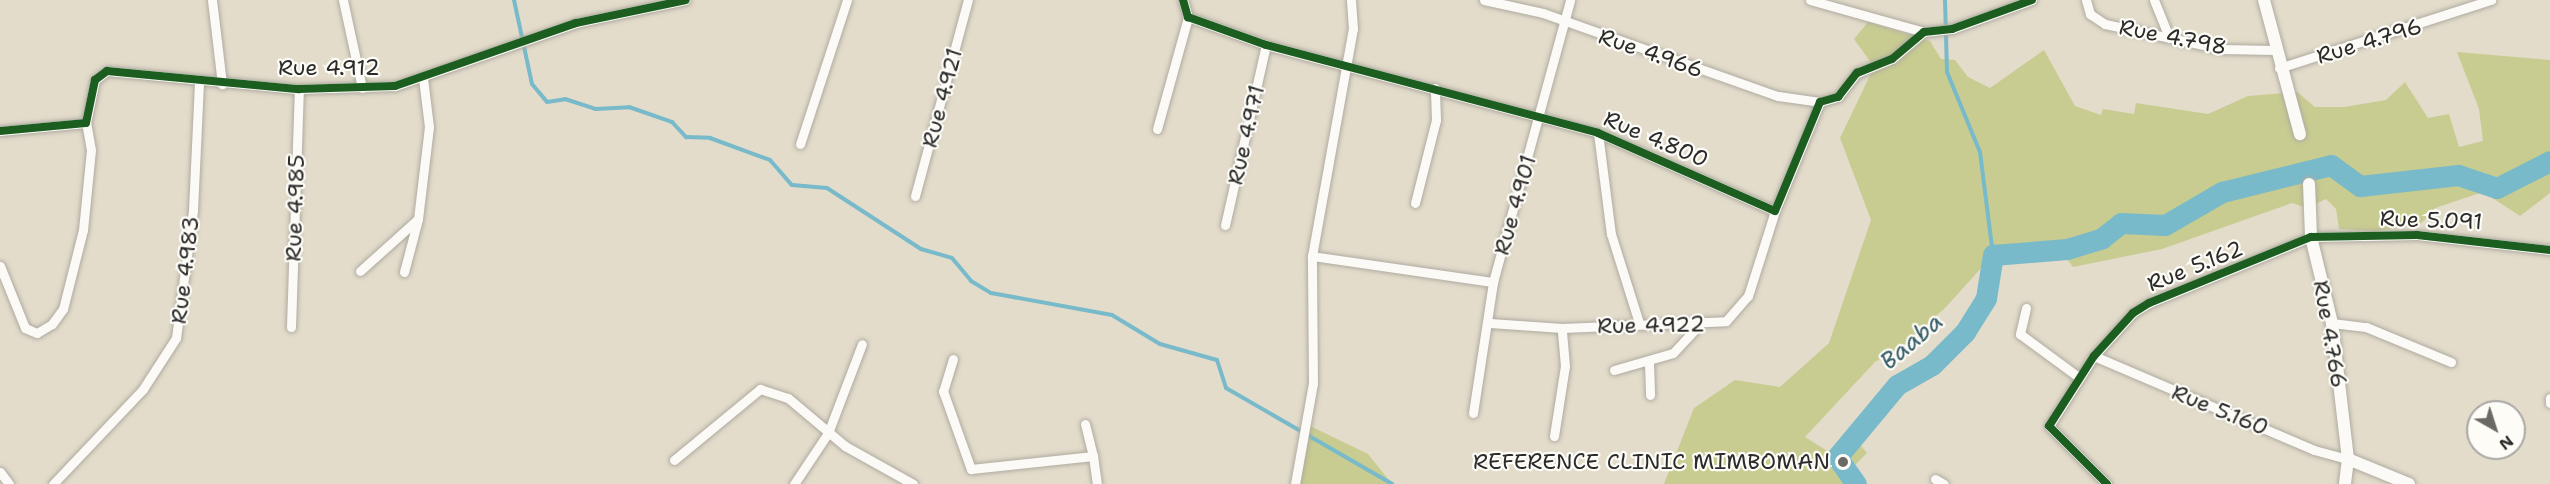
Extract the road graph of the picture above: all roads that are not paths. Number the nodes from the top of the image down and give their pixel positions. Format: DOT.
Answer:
graph roads {
  1 [pos="212,0"];
  2 [pos="343,0"];
  3 [pos="686,0"];
  4 [pos="847,0"];
  5 [pos="968,0"];
  6 [pos="1184,0"];
  7 [pos="1351,0"];
  8 [pos="1484,0"];
  9 [pos="1570,0"];
  10 [pos="1810,0"];
  11 [pos="2032,0"];
  12 [pos="2086,0"];
  13 [pos="2154,0"];
  14 [pos="2264,0"];
  15 [pos="2491,0"];
  16 [pos="655,4"];
  17 [pos="1188,16"];
  18 [pos="1563,23"];
  19 [pos="1924,32"];
  20 [pos="2169,37"];
  21 [pos="1266,45"];
  22 [pos="2274,50"];
  23 [pos="1345,66"];
  24 [pos="2279,68"];
  25 [pos="423,78"];
  26 [pos="199,82"];
  27 [pos="222,84"];
  28 [pos="362,88"];
  29 [pos="1434,88"];
  30 [pos="299,89"];
  31 [pos="1820,102"];
  32 [pos="1540,118"];
  33 [pos="86,123"];
  34 [pos="1157,129"];
  35 [pos="0,131"];
  36 [pos="1598,133"];
  37 [pos="2300,134"];
  38 [pos="800,144"];
  39 [pos="2309,184"];
  40 [pos="915,196"];
  41 [pos="1415,203"];
  42 [pos="1775,211"];
  43 [pos="418,219"];
  44 [pos="1226,225"];
  45 [pos="2311,237"];
  46 [pos="2550,250"];
  47 [pos="1312,256"];
  48 [pos="0,266"];
  49 [pos="360,272"];
  50 [pos="404,272"];
  51 [pos="1493,282"];
  52 [pos="2026,308"];
  53 [pos="1639,323"];
  54 [pos="2332,323"];
  55 [pos="1490,324"];
  56 [pos="1701,324"];
  57 [pos="291,327"];
  58 [pos="1562,327"];
  59 [pos="862,344"];
  60 [pos="2094,356"];
  61 [pos="952,359"];
  62 [pos="2451,362"];
  63 [pos="1649,363"];
  64 [pos="1614,370"];
  65 [pos="2080,378"];
  66 [pos="1650,395"];
  67 [pos="2550,398"];
  68 [pos="2550,403"];
  69 [pos="1473,413"];
  70 [pos="1085,424"];
  71 [pos="828,433"];
  72 [pos="1554,436"];
  73 [pos="1093,456"];
  74 [pos="2348,459"];
  75 [pos="674,460"];
  76 [pos="0,472"];
  77 [pos="897,475"];
  78 [pos="1935,478"];
  79 [pos="9,484"];
  80 [pos="53,484"];
  81 [pos="794,484"];
  82 [pos="891,484"];
  83 [pos="913,484"];
  84 [pos="1097,484"];
  85 [pos="1295,484"];
  86 [pos="1944,484"];
  87 [pos="2107,484"];
  88 [pos="2345,484"];
  89 [pos="2409,484"];
  1 -- 27 [label="street"];
  2 -- 28 [label="street"];
  3 -- 16 [label="street, Rue 4.912"];
  4 -- 38 [label="street"];
  5 -- 40 [label="street, Rue 4.921"];
  6 -- 17 [label="street"];
  7 -- 23 [label="street"];
  8 -- 18 [label="street, Rue 4.966"];
  9 -- 18 [label="street, Rue 4.901"];
  10 -- 19 [label="street"];
  11 -- 19 [label="street"];
  12 -- 20 [label="street, Rue 4.798"];
  13 -- 20 [label="street"];
  14 -- 22 [label="street"];
  15 -- 24 [label="street, Rue 4.796"];
  16 -- 25 [label="street, Rue 4.912"];
  17 -- 21 [label="street, Rue 4.800"];
  17 -- 34 [label="street"];
  18 -- 31 [label="street, Rue 4.966"];
  18 -- 32 [label="street, Rue 4.901"];
  19 -- 31 [label="street"];
  20 -- 22 [label="street, Rue 4.798"];
  21 -- 23 [label="street, Rue 4.800"];
  21 -- 44 [label="street, Rue 4.971"];
  22 -- 24 [label="street"];
  23 -- 29 [label="street, Rue 4.800"];
  23 -- 47 [label="street"];
  24 -- 37 [label="street"];
  25 -- 28 [label="street, Rue 4.912"];
  25 -- 43 [label="street"];
  26 -- 27 [label="street, Rue 4.912"];
  26 -- 33 [label="street, Rue 4.912"];
  26 -- 80 [label="street, Rue 4.983"];
  27 -- 30 [label="street, Rue 4.912"];
  28 -- 30 [label="street, Rue 4.912"];
  29 -- 32 [label="street, Rue 4.800"];
  29 -- 41 [label="street"];
  30 -- 57 [label="street, Rue 4.985"];
  31 -- 42 [label="street"];
  32 -- 36 [label="street, Rue 4.800"];
  32 -- 51 [label="street, Rue 4.901"];
  33 -- 35 [label="street"];
  33 -- 48 [label="street, Rue 4.912"];
  36 -- 42 [label="street, Rue 4.800"];
  36 -- 53 [label="street"];
  39 -- 45 [label="street, Rue 4.766"];
  42 -- 56 [label="street, Rue 4.922"];
  43 -- 49 [label="street"];
  43 -- 50 [label="street"];
  45 -- 46 [label="street, Rue 5.091"];
  45 -- 54 [label="street, Rue 4.766"];
  45 -- 60 [label="street, Rue 5.162"];
  47 -- 51 [label="street"];
  47 -- 85 [label="street"];
  51 -- 55 [label="street, Rue 4.901"];
  52 -- 65 [label="street"];
  53 -- 56 [label="street, Rue 4.922"];
  53 -- 58 [label="street, Rue 4.922"];
  54 -- 62 [label="street"];
  54 -- 74 [label="street, Rue 4.766"];
  55 -- 58 [label="street, Rue 4.922"];
  55 -- 69 [label="street, Rue 4.901"];
  56 -- 63 [label="street"];
  58 -- 72 [label="street"];
  59 -- 71 [label="street"];
  60 -- 65 [label="street, Rue 5.162"];
  60 -- 74 [label="street, Rue 5.160"];
  61 -- 73 [label="street"];
  63 -- 64 [label="street"];
  63 -- 66 [label="street"];
  65 -- 87 [label="street, Rue 5.162"];
  67 -- 68 [label="street"];
  70 -- 73 [label="street"];
  71 -- 75 [label="street"];
  71 -- 77 [label="street"];
  71 -- 81 [label="street"];
  73 -- 84 [label="street"];
  74 -- 88 [label="street, Rue 4.766"];
  74 -- 89 [label="street"];
  76 -- 79 [label="street"];
  77 -- 82 [label="street"];
  77 -- 83 [label="street"];
  78 -- 86 [label="street"];
}
